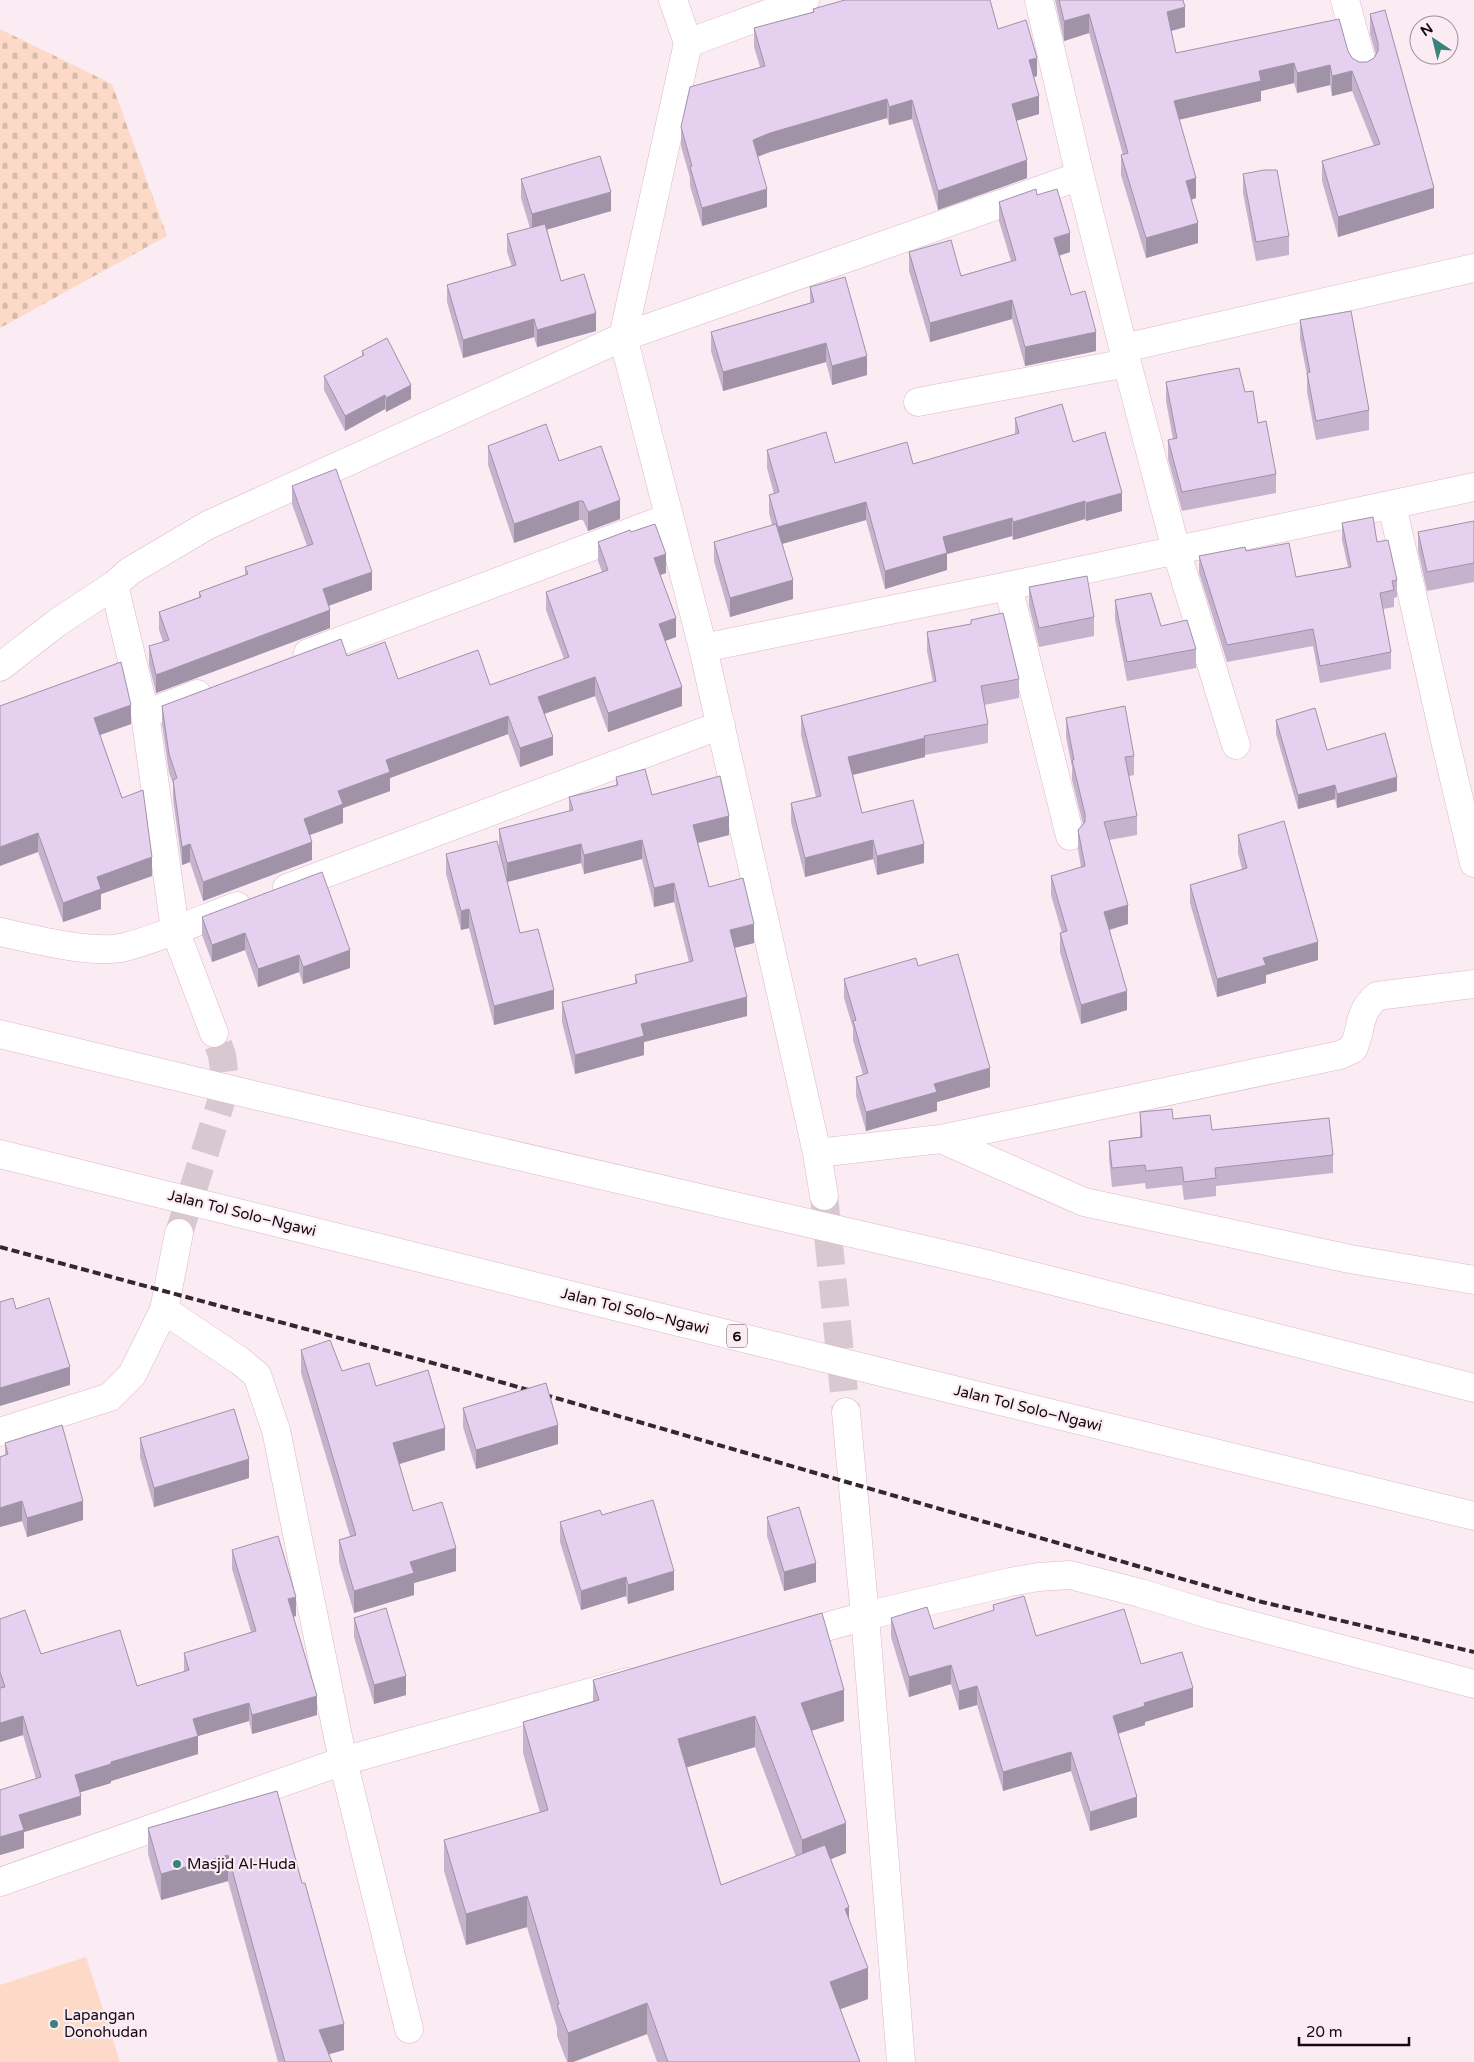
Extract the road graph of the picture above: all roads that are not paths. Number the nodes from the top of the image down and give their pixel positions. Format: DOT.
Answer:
graph roads {
  1 [pos="673,0"];
  2 [pos="805,0"];
  3 [pos="1039,0"];
  4 [pos="1345,0"];
  5 [pos="688,43"];
  6 [pos="1363,66"];
  7 [pos="1080,176"];
  8 [pos="1474,268"];
  9 [pos="623,337"];
  10 [pos="1126,355"];
  11 [pos="918,402"];
  12 [pos="1474,487"];
  13 [pos="1392,505"];
  14 [pos="668,518"];
  15 [pos="1176,550"];
  16 [pos="114,585"];
  17 [pos="1008,586"];
  18 [pos="703,648"];
  19 [pos="285,662"];
  20 [pos="0,667"];
  21 [pos="219,686"];
  22 [pos="145,714"];
  23 [pos="721,725"];
  24 [pos="1236,745"];
  25 [pos="1070,836"];
  26 [pos="1474,863"];
  27 [pos="175,930"];
  28 [pos="0,932"];
  29 [pos="1474,984"];
  30 [pos="214,1033"];
  31 [pos="0,1034"];
  32 [pos="941,1139"];
  33 [pos="817,1153"];
  34 [pos="0,1154"];
  35 [pos="824,1196"];
  36 [pos="179,1233"];
  37 [pos="1474,1280"];
  38 [pos="164,1310"];
  39 [pos="1474,1388"];
  40 [pos="846,1412"];
  41 [pos="0,1432"];
  42 [pos="1474,1516"];
  43 [pos="865,1616"];
  44 [pos="770,1642"];
  45 [pos="656,1674"];
  46 [pos="1474,1684"];
  47 [pos="343,1761"];
  48 [pos="0,1882"];
  49 [pos="409,2030"];
  50 [pos="900,2062"];
  1 -- 5 [label="main road"];
  2 -- 5 [label="main road"];
  3 -- 7 [label="main road"];
  4 -- 6 [label="main road"];
  5 -- 9 [label="main road"];
  7 -- 9 [label="main road"];
  7 -- 10 [label="main road"];
  8 -- 10 [label="main road"];
  9 -- 14 [label="main road"];
  9 -- 16 [label="main road"];
  10 -- 11 [label="main road"];
  10 -- 15 [label="main road"];
  12 -- 13 [label="main road"];
  13 -- 15 [label="main road"];
  13 -- 26 [label="main road"];
  14 -- 18 [label="main road"];
  14 -- 19 [label="main road"];
  15 -- 17 [label="main road"];
  15 -- 24 [label="main road"];
  16 -- 20 [label="main road"];
  16 -- 22 [label="main road"];
  17 -- 18 [label="main road"];
  17 -- 25 [label="main road"];
  18 -- 23 [label="main road"];
  21 -- 22 [label="main road"];
  22 -- 27 [label="main road"];
  23 -- 27 [label="main road"];
  23 -- 33 [label="main road"];
  27 -- 28 [label="main road"];
  27 -- 30 [label="main road"];
  29 -- 32 [label="main road"];
  31 -- 39 [label="main road"];
  32 -- 33 [label="main road"];
  32 -- 37 [label="main road"];
  33 -- 35 [label="main road"];
  34 -- 42 [label="main road, Jalan Tol Solo–Ngawi / 6"];
  36 -- 38 [label="main road"];
  38 -- 41 [label="main road"];
  38 -- 47 [label="main road"];
  40 -- 43 [label="main road"];
  43 -- 44 [label="main road"];
  43 -- 46 [label="main road"];
  43 -- 50 [label="main road"];
  45 -- 47 [label="main road"];
  47 -- 48 [label="main road"];
  47 -- 49 [label="main road"];
}
